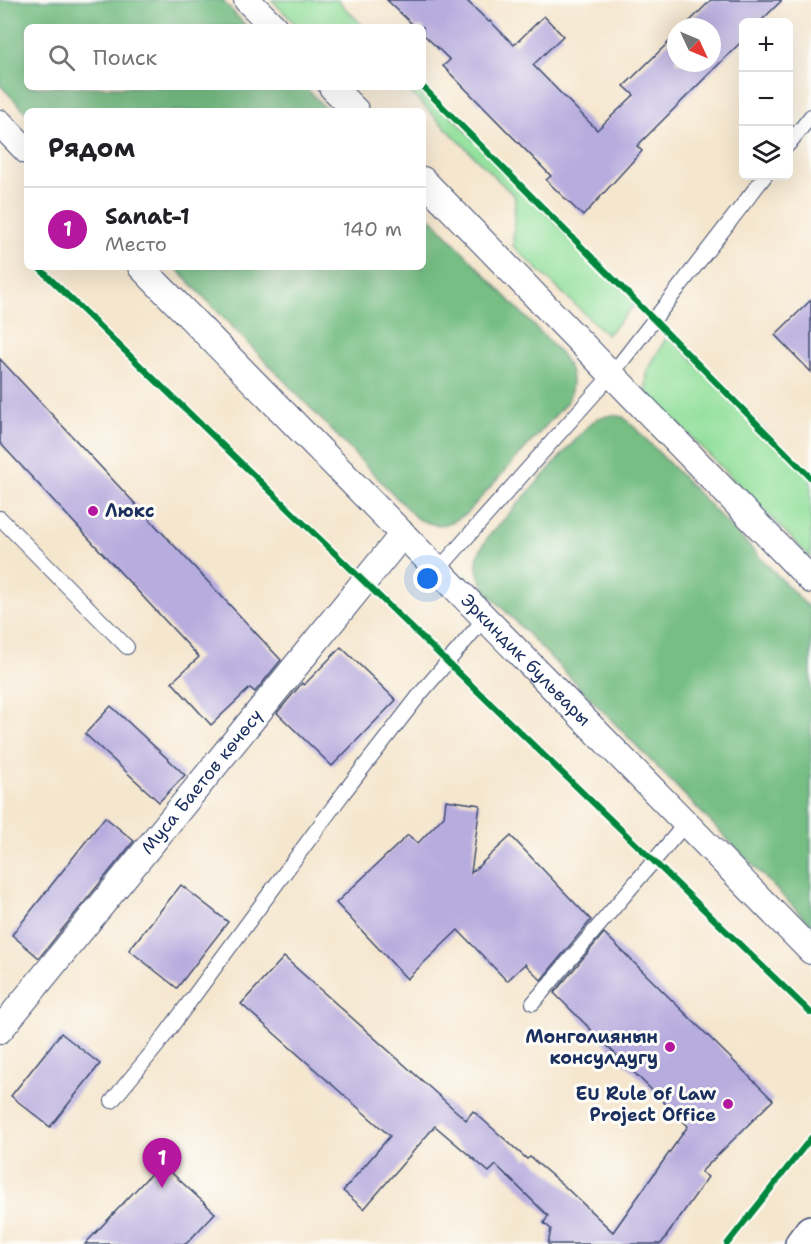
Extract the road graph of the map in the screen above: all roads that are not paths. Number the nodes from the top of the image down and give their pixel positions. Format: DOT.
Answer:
graph roads {
  1 [pos="247,0"];
  2 [pos="270,24"];
  3 [pos="335,90"];
  4 [pos="353,108"];
  5 [pos="811,116"];
  6 [pos="0,123"];
  7 [pos="793,141"];
  8 [pos="24,148"];
  9 [pos="762,180"];
  10 [pos="426,183"];
  11 [pos="144,270"];
  12 [pos="612,374"];
  13 [pos="0,518"];
  14 [pos="403,534"];
  15 [pos="438,570"];
  16 [pos="811,580"];
  17 [pos="485,618"];
  18 [pos="127,647"];
  19 [pos="686,823"];
  20 [pos="811,951"];
  21 [pos="533,1003"];
  22 [pos="0,1030"];
  23 [pos="112,1101"];
  24 [pos="811,1232"];
  25 [pos="802,1244"];
  1 -- 2 [label="street"];
  3 -- 4 [label="street"];
  5 -- 7 [label="lane"];
  6 -- 8 [label="street"];
  9 -- 12 [label="lane"];
  10 -- 12 [label="street"];
  11 -- 14 [label="street, Эркиндик бульвары"];
  12 -- 15 [label="lane"];
  12 -- 16 [label="street"];
  13 -- 18 [label="lane"];
  14 -- 15 [label="street, Эркиндик бульвары"];
  14 -- 22 [label="street, Муса Баетов көчөсү"];
  15 -- 17 [label="street, Эркиндик бульвары"];
  17 -- 19 [label="street, Эркиндик бульвары"];
  17 -- 23 [label="lane"];
  19 -- 20 [label="street, Эркиндик бульвары"];
  19 -- 21 [label="lane"];
  24 -- 25 [label="main road"];
}
